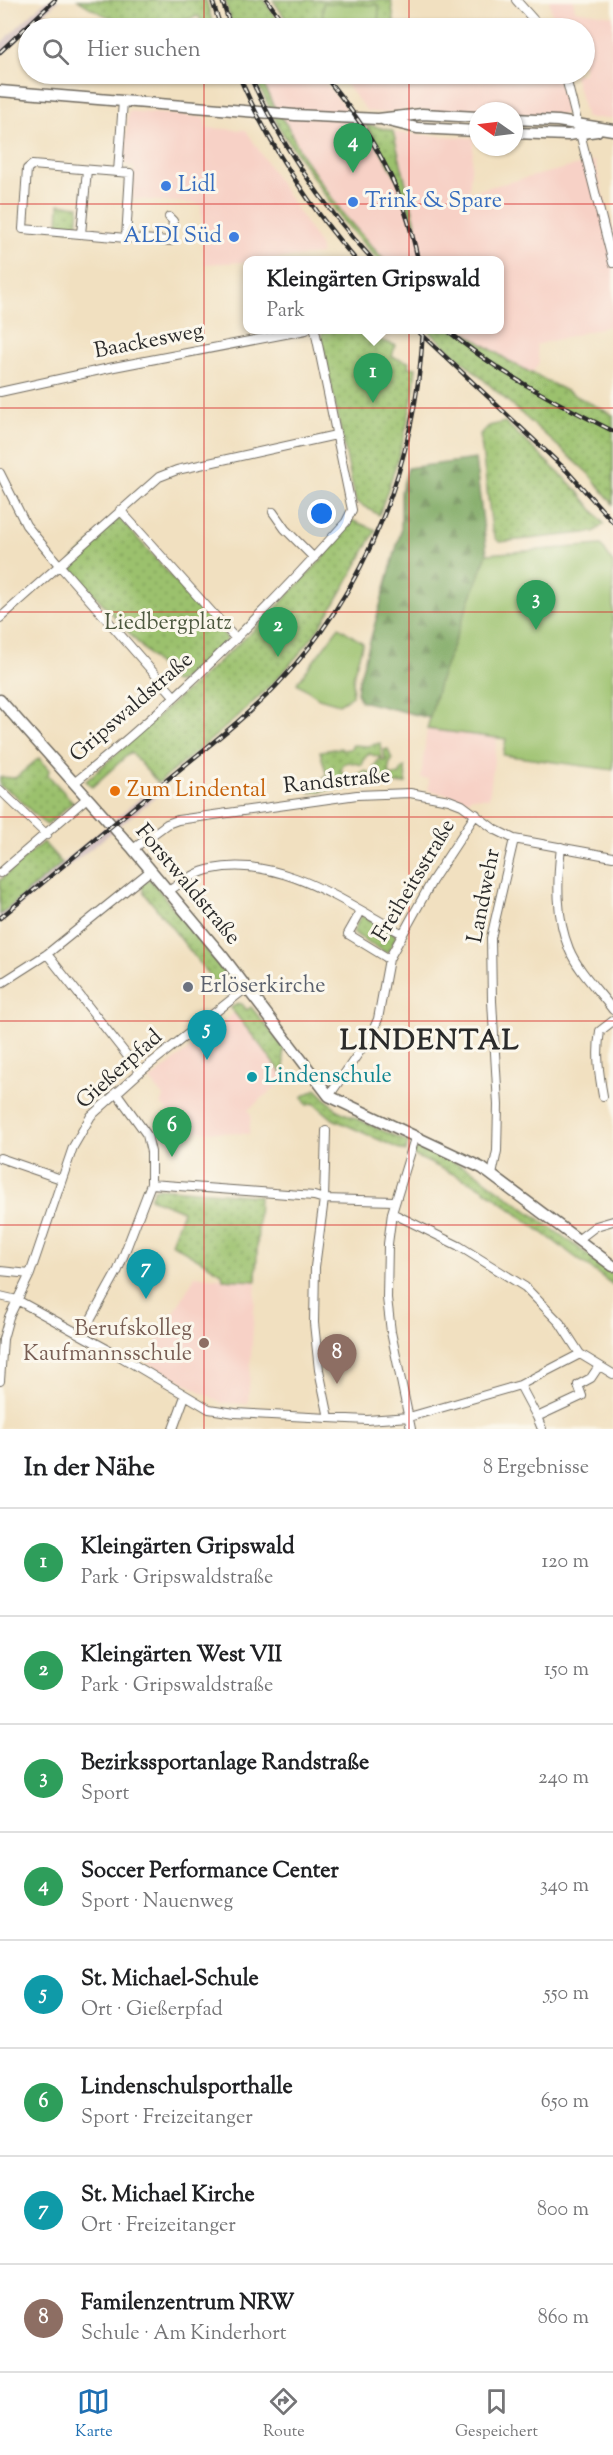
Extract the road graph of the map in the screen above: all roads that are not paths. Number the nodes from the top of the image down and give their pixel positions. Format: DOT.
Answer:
graph roads {
  1 [pos="516,0"];
  2 [pos="533,18"];
  3 [pos="568,84"];
  4 [pos="0,91"];
  5 [pos="123,101"];
  6 [pos="469,117"];
  7 [pos="378,118"];
  8 [pos="523,119"];
  9 [pos="579,129"];
  10 [pos="609,130"];
  11 [pos="469,131"];
  12 [pos="523,133"];
  13 [pos="87,170"];
  14 [pos="118,172"];
  15 [pos="169,217"];
  16 [pos="81,234"];
  17 [pos="126,237"];
  18 [pos="613,263"];
  19 [pos="285,334"];
  20 [pos="316,334"];
  21 [pos="0,392"];
  22 [pos="336,435"];
  23 [pos="0,473"];
  24 [pos="120,510"];
  25 [pos="273,513"];
  26 [pos="314,558"];
  27 [pos="59,565"];
  28 [pos="0,618"];
  29 [pos="236,639"];
  30 [pos="174,696"];
  31 [pos="0,700"];
  32 [pos="74,783"];
  33 [pos="0,790"];
  34 [pos="10,798"];
  35 [pos="87,798"];
  36 [pos="0,801"];
  37 [pos="476,814"];
  38 [pos="47,834"];
  39 [pos="514,839"];
  40 [pos="561,847"];
  41 [pos="133,849"];
  42 [pos="613,857"];
  43 [pos="150,872"];
  44 [pos="0,873"];
  45 [pos="167,892"];
  46 [pos="361,911"];
  47 [pos="403,934"];
  48 [pos="47,954"];
  49 [pos="389,959"];
  50 [pos="0,984"];
  51 [pos="246,988"];
  52 [pos="613,1010"];
  53 [pos="613,1021"];
  54 [pos="140,1072"];
  55 [pos="116,1092"];
  56 [pos="329,1096"];
  57 [pos="603,1096"];
  58 [pos="326,1131"];
  59 [pos="415,1138"];
  60 [pos="0,1158"];
  61 [pos="492,1175"];
  62 [pos="61,1179"];
  63 [pos="152,1184"];
  64 [pos="324,1199"];
  65 [pos="394,1201"];
  66 [pos="392,1214"];
  67 [pos="613,1221"];
  68 [pos="579,1239"];
  69 [pos="613,1266"];
  70 [pos="0,1271"];
  71 [pos="30,1274"];
  72 [pos="0,1296"];
  73 [pos="17,1300"];
  74 [pos="82,1335"];
  75 [pos="2,1339"];
  76 [pos="580,1354"];
  77 [pos="599,1366"];
  78 [pos="613,1374"];
  79 [pos="0,1381"];
  80 [pos="520,1385"];
  81 [pos="185,1396"];
  82 [pos="409,1417"];
  83 [pos="537,1417"];
  84 [pos="329,1418"];
  85 [pos="173,1429"];
  86 [pos="411,1429"];
  87 [pos="542,1429"];
  1 -- 2 [label="street"];
  3 -- 9 [label="street"];
  4 -- 5 [label="street"];
  5 -- 7 [label="street"];
  5 -- 14 [label="street"];
  6 -- 7 [label="street"];
  7 -- 11 [label="street"];
  8 -- 9 [label="street"];
  9 -- 10 [label="street"];
  9 -- 12 [label="street"];
  9 -- 18 [label="street"];
  13 -- 14 [label="street"];
  13 -- 16 [label="street"];
  13 -- 16 [label="street"];
  14 -- 17 [label="street"];
  15 -- 17 [label="street"];
  16 -- 17 [label="street"];
  19 -- 21 [label="street, Baackesweg"];
  20 -- 22 [label="street, Gripswaldstraße"];
  22 -- 24 [label="street"];
  22 -- 26 [label="street, Gripswaldstraße"];
  23 -- 27 [label="street"];
  24 -- 27 [label="street"];
  24 -- 29 [label="street"];
  25 -- 26 [label="street"];
  26 -- 29 [label="street, Gripswaldstraße"];
  27 -- 28 [label="street"];
  27 -- 30 [label="street"];
  29 -- 30 [label="street, Gripswaldstraße"];
  30 -- 32 [label="street, Gripswaldstraße"];
  31 -- 32 [label="street, Forstwaldstraße"];
  32 -- 35 [label="street, Forstwaldstraße"];
  33 -- 34 [label="street"];
  34 -- 36 [label="street"];
  34 -- 38 [label="street"];
  35 -- 38 [label="street"];
  35 -- 41 [label="street, Forstwaldstraße"];
  37 -- 39 [label="street, Randstraße"];
  37 -- 41 [label="street, Randstraße"];
  37 -- 47 [label="street, Freiheitsstraße"];
  38 -- 44 [label="street"];
  39 -- 40 [label="street, Randstraße"];
  39 -- 61 [label="street, Landwehr"];
  40 -- 42 [label="street, Randstraße"];
  40 -- 52 [label="street"];
  41 -- 43 [label="street, Forstwaldstraße"];
  43 -- 45 [label="street, Forstwaldstraße"];
  43 -- 48 [label="street"];
  45 -- 46 [label="street"];
  45 -- 51 [label="street, Forstwaldstraße"];
  46 -- 47 [label="street"];
  46 -- 49 [label="street"];
  47 -- 49 [label="street, Freiheitsstraße"];
  48 -- 50 [label="street"];
  48 -- 54 [label="street"];
  49 -- 56 [label="street, Freiheitsstraße"];
  51 -- 54 [label="street, Gießerpfad"];
  51 -- 56 [label="street, Forstwaldstraße"];
  53 -- 57 [label="street"];
  54 -- 55 [label="street, Gießerpfad"];
  55 -- 62 [label="street, Gießerpfad"];
  55 -- 63 [label="street"];
  56 -- 59 [label="street, Forstwaldstraße"];
  58 -- 64 [label="street"];
  59 -- 61 [label="street, Forstwaldstraße"];
  59 -- 65 [label="street"];
  60 -- 62 [label="street"];
  61 -- 68 [label="street, Forstwaldstraße"];
  62 -- 71 [label="street, Gießerpfad"];
  63 -- 64 [label="street"];
  63 -- 74 [label="street"];
  64 -- 65 [label="street"];
  64 -- 84 [label="street"];
  65 -- 66 [label="street"];
  66 -- 76 [label="street"];
  66 -- 82 [label="street"];
  67 -- 68 [label="street"];
  68 -- 69 [label="street, Forstwaldstraße"];
  70 -- 71 [label="street"];
  71 -- 73 [label="street, Gießerpfad"];
  72 -- 73 [label="street"];
  73 -- 74 [label="street"];
  73 -- 75 [label="street, Gießerpfad"];
  74 -- 81 [label="street"];
  75 -- 79 [label="street, Gießerpfad"];
  76 -- 77 [label="street"];
  76 -- 80 [label="street"];
  77 -- 78 [label="street"];
  77 -- 83 [label="street"];
  80 -- 82 [label="street"];
  80 -- 83 [label="street"];
  81 -- 84 [label="street"];
  81 -- 85 [label="street"];
  82 -- 84 [label="street"];
  82 -- 86 [label="street"];
  83 -- 87 [label="street"];
}
